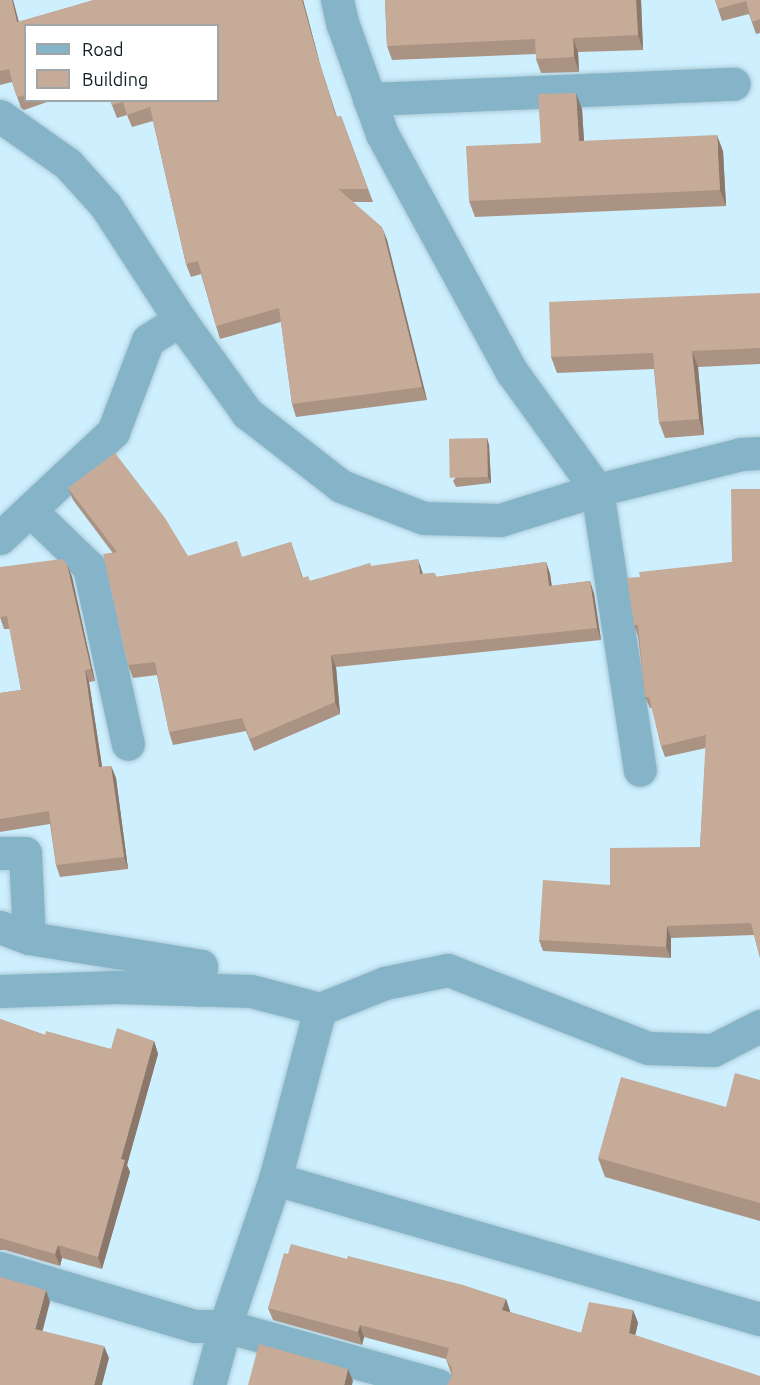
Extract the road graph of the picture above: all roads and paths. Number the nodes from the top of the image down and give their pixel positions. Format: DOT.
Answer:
graph roads {
  1 [pos="337,0"];
  2 [pos="734,84"];
  3 [pos="369,99"];
  4 [pos="0,116"];
  5 [pos="180,320"];
  6 [pos="760,453"];
  7 [pos="597,490"];
  8 [pos="30,510"];
  9 [pos="0,538"];
  10 [pos="128,744"];
  11 [pos="640,770"];
  12 [pos="0,853"];
  13 [pos="15,933"];
  14 [pos="199,990"];
  15 [pos="0,991"];
  16 [pos="320,1009"];
  17 [pos="760,1026"];
  18 [pos="275,1179"];
  19 [pos="0,1268"];
  20 [pos="760,1319"];
  21 [pos="225,1326"];
  22 [pos="209,1385"];
  23 [pos="438,1385"];
  1 -- 3 [label="street"];
  2 -- 3 [label="street"];
  3 -- 7 [label="street"];
  4 -- 5 [label="street"];
  5 -- 7 [label="street"];
  5 -- 8 [label="street"];
  6 -- 7 [label="street"];
  7 -- 11 [label="street"];
  8 -- 9 [label="street"];
  8 -- 10 [label="street"];
  12 -- 13 [label="street"];
  13 -- 14 [label="street"];
  14 -- 15 [label="street"];
  14 -- 16 [label="street"];
  16 -- 17 [label="street"];
  16 -- 18 [label="street"];
  18 -- 20 [label="street"];
  18 -- 21 [label="street"];
  19 -- 21 [label="street"];
  21 -- 22 [label="street"];
  21 -- 23 [label="street"];
}
